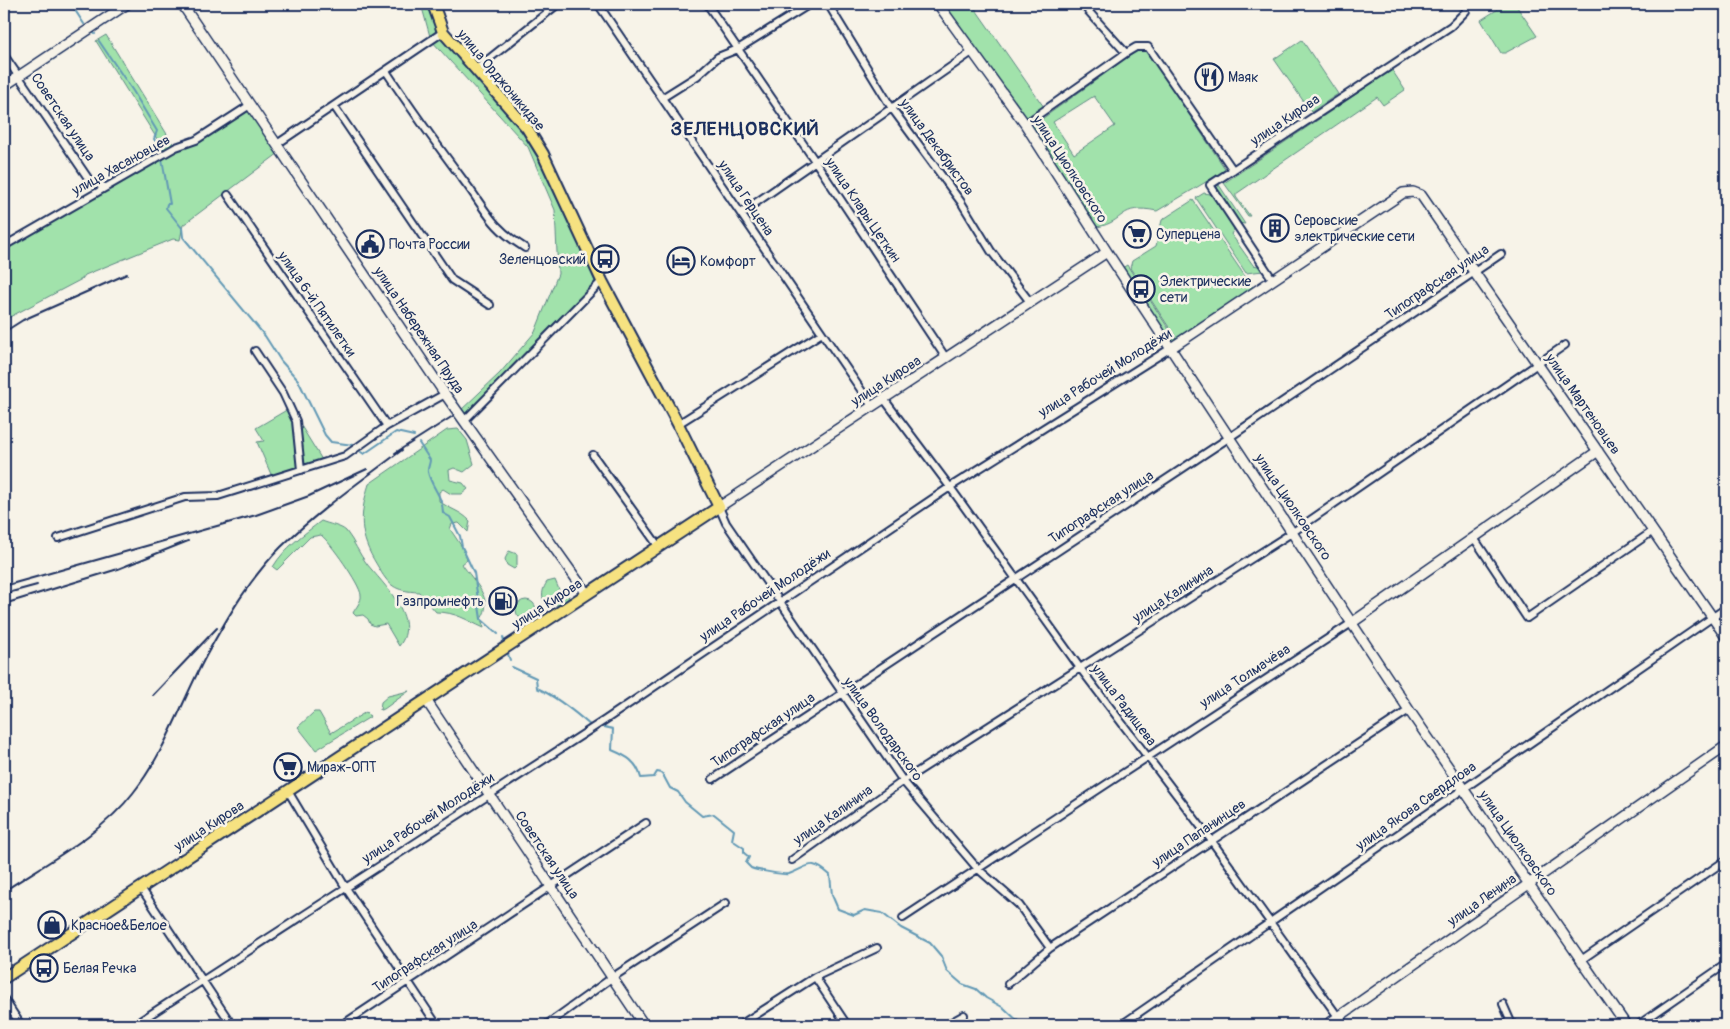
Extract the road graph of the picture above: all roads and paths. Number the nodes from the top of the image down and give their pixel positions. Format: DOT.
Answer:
graph roads {
  1 [pos="126,4"];
  2 [pos="182,4"];
  3 [pos="433,4"];
  4 [pos="558,4"];
  5 [pos="598,4"];
  6 [pos="707,4"];
  7 [pos="810,4"];
  8 [pos="828,4"];
  9 [pos="938,4"];
  10 [pos="1082,4"];
  11 [pos="1465,7"];
  12 [pos="444,32"];
  13 [pos="738,50"];
  14 [pos="972,52"];
  15 [pos="1126,53"];
  16 [pos="4,55"];
  17 [pos="476,70"];
  18 [pos="386,71"];
  19 [pos="19,76"];
  20 [pos="4,86"];
  21 [pos="662,98"];
  22 [pos="250,105"];
  23 [pos="334,106"];
  24 [pos="891,106"];
  25 [pos="1025,124"];
  26 [pos="277,144"];
  27 [pos="815,161"];
  28 [pos="1233,170"];
  29 [pos="105,187"];
  30 [pos="1413,192"];
  31 [pos="228,195"];
  32 [pos="741,213"];
  33 [pos="4,246"];
  34 [pos="525,248"];
  35 [pos="1107,252"];
  36 [pos="1501,254"];
  37 [pos="1474,272"];
  38 [pos="1273,280"];
  39 [pos="602,282"];
  40 [pos="1030,302"];
  41 [pos="490,305"];
  42 [pos="822,333"];
  43 [pos="1565,345"];
  44 [pos="1171,348"];
  45 [pos="255,351"];
  46 [pos="946,358"];
  47 [pos="1537,364"];
  48 [pos="446,394"];
  49 [pos="884,399"];
  50 [pos="872,406"];
  51 [pos="465,420"];
  52 [pos="678,424"];
  53 [pos="387,426"];
  54 [pos="1230,437"];
  55 [pos="1598,451"];
  56 [pos="593,456"];
  57 [pos="301,470"];
  58 [pos="950,487"];
  59 [pos="719,507"];
  60 [pos="1653,531"];
  61 [pos="1293,532"];
  62 [pos="58,538"];
  63 [pos="1474,538"];
  64 [pos="659,547"];
  65 [pos="1015,578"];
  66 [pos="587,594"];
  67 [pos="778,601"];
  68 [pos="1726,608"];
  69 [pos="1713,618"];
  70 [pos="1353,622"];
  71 [pos="1726,637"];
  72 [pos="1080,668"];
  73 [pos="841,693"];
  74 [pos="426,700"];
  75 [pos="1409,710"];
  76 [pos="1726,746"];
  77 [pos="1147,756"];
  78 [pos="713,779"];
  79 [pos="903,781"];
  80 [pos="1463,788"];
  81 [pos="288,791"];
  82 [pos="489,794"];
  83 [pos="646,823"];
  84 [pos="1211,840"];
  85 [pos="792,860"];
  86 [pos="1726,860"];
  87 [pos="977,868"];
  88 [pos="1529,884"];
  89 [pos="552,886"];
  90 [pos="141,888"];
  91 [pos="346,888"];
  92 [pos="726,903"];
  93 [pos="903,918"];
  94 [pos="1270,922"];
  95 [pos="877,948"];
  96 [pos="1050,948"];
  97 [pos="1581,960"];
  98 [pos="1726,964"];
  99 [pos="613,977"];
  100 [pos="815,977"];
  101 [pos="4,978"];
  102 [pos="203,982"];
  103 [pos="408,982"];
  104 [pos="1008,984"];
  105 [pos="4,999"];
  106 [pos="1503,1004"];
  107 [pos="964,1015"];
  108 [pos="1338,1017"];
  109 [pos="1512,1023"];
  110 [pos="21,1025"];
  111 [pos="134,1025"];
  112 [pos="232,1025"];
  113 [pos="342,1025"];
  114 [pos="437,1025"];
  115 [pos="546,1025"];
  116 [pos="644,1025"];
  117 [pos="740,1025"];
  118 [pos="847,1025"];
  119 [pos="946,1025"];
  120 [pos="1121,1025"];
  121 [pos="1328,1025"];
  122 [pos="1344,1025"];
  123 [pos="1502,1025"];
  124 [pos="1626,1025"];
  125 [pos="1638,1025"];
  1 -- 19 [label="street"];
  2 -- 22 [label="street, улица Набережная Пруда"];
  3 -- 12 [label="main road, улица Орджоникидзе"];
  4 -- 17 [label="street"];
  5 -- 21 [label="street, улица Герцена"];
  6 -- 13 [label="street, улица Клары Цеткин"];
  7 -- 13 [label="street"];
  8 -- 24 [label="street, улица Декабристов"];
  9 -- 14 [label="street, улица Циолковского"];
  10 -- 15 [label="street"];
  11 -- 28 [label="street, улица Кирова"];
  12 -- 17 [label="main road, улица Орджоникидзе"];
  12 -- 18 [label="street"];
  13 -- 21 [label="street"];
  13 -- 27 [label="street, улица Клары Цеткин"];
  14 -- 24 [label="street"];
  14 -- 25 [label="street, улица Циолковского"];
  15 -- 25 [label="street"];
  15 -- 28 [label="street"];
  16 -- 19 [label="street, Советская улица"];
  17 -- 39 [label="main road, улица Орджоникидзе"];
  18 -- 23 [label="street"];
  18 -- 34 [label="street"];
  19 -- 20 [label="street"];
  19 -- 29 [label="street, Советская улица"];
  21 -- 32 [label="street, улица Герцена"];
  22 -- 26 [label="street, улица Набережная Пруда"];
  22 -- 29 [label="street, улица Хасановцев"];
  23 -- 26 [label="street"];
  23 -- 41 [label="street"];
  24 -- 27 [label="street"];
  24 -- 40 [label="street, улица Декабристов"];
  25 -- 35 [label="street, улица Циолковского"];
  26 -- 48 [label="street, улица Набережная Пруда"];
  27 -- 32 [label="street"];
  27 -- 46 [label="street, улица Клары Цеткин"];
  28 -- 38 [label="street, улица Кирова"];
  29 -- 33 [label="street, улица Хасановцев"];
  30 -- 37 [label="street, улица Мартеновцев"];
  30 -- 38 [label="street, улица Рабочей Молодёжи"];
  31 -- 53 [label="street, улица 6-й Пятилетки"];
  32 -- 42 [label="street, улица Герцена"];
  35 -- 40 [label="street, улица Кирова"];
  35 -- 44 [label="street, улица Циолковского"];
  36 -- 37 [label="street, Типографская улица"];
  37 -- 47 [label="street, улица Мартеновцев"];
  37 -- 54 [label="street, Типографская улица"];
  38 -- 44 [label="street, улица Рабочей Молодёжи"];
  39 -- 51 [label="street"];
  39 -- 52 [label="main road, улица Орджоникидзе"];
  40 -- 46 [label="street, улица Кирова"];
  42 -- 50 [label="street, улица Герцена"];
  42 -- 52 [label="street"];
  43 -- 47 [label="street, улица Калинина"];
  44 -- 54 [label="street, улица Циолковского"];
  44 -- 58 [label="street, улица Рабочей Молодёжи"];
  45 -- 57 [label="street"];
  46 -- 49 [label="street, улица Кирова"];
  47 -- 55 [label="street, улица Мартеновцев"];
  47 -- 61 [label="street, улица Калинина"];
  48 -- 51 [label="street, улица Набережная Пруда"];
  48 -- 53 [label="street"];
  49 -- 50 [label="street, улица Кирова"];
  49 -- 58 [label="street, улица Радищева"];
  50 -- 59 [label="street, улица Кирова"];
  51 -- 66 [label="street, улица Набережная Пруда"];
  52 -- 59 [label="main road, улица Орджоникидзе"];
  53 -- 57 [label="street"];
  54 -- 61 [label="street, улица Циолковского"];
  54 -- 65 [label="street, Типографская улица"];
  55 -- 60 [label="street, улица Мартеновцев"];
  55 -- 63 [label="street, улица Толмачёва"];
  56 -- 64 [label="street"];
  57 -- 62 [label="street"];
  58 -- 65 [label="street, улица Радищева"];
  58 -- 67 [label="street, улица Рабочей Молодёжи"];
  59 -- 64 [label="main road, улица Кирова"];
  59 -- 67 [label="street, улица Володарского"];
  60 -- 63 [label="street"];
  60 -- 69 [label="street, улица Мартеновцев"];
  61 -- 70 [label="street, улица Циолковского"];
  61 -- 72 [label="street, улица Калинина"];
  63 -- 70 [label="street, улица Толмачёва"];
  64 -- 66 [label="main road, улица Кирова"];
  65 -- 72 [label="street, улица Радищева"];
  65 -- 73 [label="street, Типографская улица"];
  66 -- 74 [label="main road, улица Кирова"];
  67 -- 73 [label="street, улица Володарского"];
  67 -- 82 [label="street, улица Рабочей Молодёжи"];
  68 -- 69 [label="street, улица Якова Свердлова"];
  69 -- 71 [label="street, улица Мартеновцев"];
  69 -- 80 [label="street, улица Якова Свердлова"];
  70 -- 75 [label="street, улица Циолковского"];
  70 -- 77 [label="street, улица Толмачёва"];
  72 -- 77 [label="street, улица Радищева"];
  72 -- 79 [label="street, улица Калинина"];
  73 -- 78 [label="street, Типографская улица"];
  73 -- 79 [label="street, улица Володарского"];
  74 -- 81 [label="main road, улица Кирова"];
  74 -- 82 [label="street, Советская улица"];
  75 -- 80 [label="street, улица Циолковского"];
  75 -- 84 [label="street, улица Папанинцев"];
  76 -- 88 [label="street, улица Ленина"];
  77 -- 84 [label="street, улица Радищева"];
  77 -- 87 [label="street, улица Толмачёва"];
  79 -- 85 [label="street, улица Калинина"];
  79 -- 87 [label="street, улица Володарского"];
  80 -- 88 [label="street, улица Циолковского"];
  80 -- 94 [label="street, улица Якова Свердлова"];
  81 -- 90 [label="main road, улица Кирова"];
  81 -- 91 [label="street"];
  82 -- 89 [label="street, Советская улица"];
  82 -- 91 [label="street, улица Рабочей Молодёжи"];
  83 -- 89 [label="street, Типографская улица"];
  84 -- 94 [label="street, улица Радищева"];
  84 -- 96 [label="street, улица Папанинцев"];
  86 -- 97 [label="street"];
  87 -- 93 [label="street, улица Толмачёва"];
  87 -- 96 [label="street, улица Володарского"];
  88 -- 97 [label="street, улица Циолковского"];
  88 -- 108 [label="street, улица Ленина"];
  89 -- 99 [label="street, Советская улица"];
  89 -- 103 [label="street, Типографская улица"];
  90 -- 101 [label="main road, улица Кирова"];
  90 -- 102 [label="street"];
  91 -- 102 [label="street, улица Рабочей Молодёжи"];
  91 -- 103 [label="street"];
  92 -- 99 [label="street"];
  94 -- 108 [label="street, улица Радищева"];
  94 -- 120 [label="street, улица Якова Свердлова"];
  95 -- 100 [label="street"];
  96 -- 104 [label="street, улица Папанинцев"];
  97 -- 124 [label="street, улица Циолковского"];
  98 -- 125 [label="street"];
  99 -- 115 [label="street"];
  99 -- 116 [label="street, Советская улица"];
  100 -- 117 [label="street"];
  100 -- 118 [label="street"];
  102 -- 111 [label="street, улица Рабочей Молодёжи"];
  102 -- 112 [label="street"];
  103 -- 113 [label="street, Типографская улица"];
  103 -- 114 [label="street"];
  105 -- 110 [label="street"];
  106 -- 109 [label="street"];
  107 -- 119 [label="street"];
  108 -- 121 [label="street, улица Ленина"];
  108 -- 122 [label="street, улица Радищева"];
  109 -- 123 [label="street"];
}
